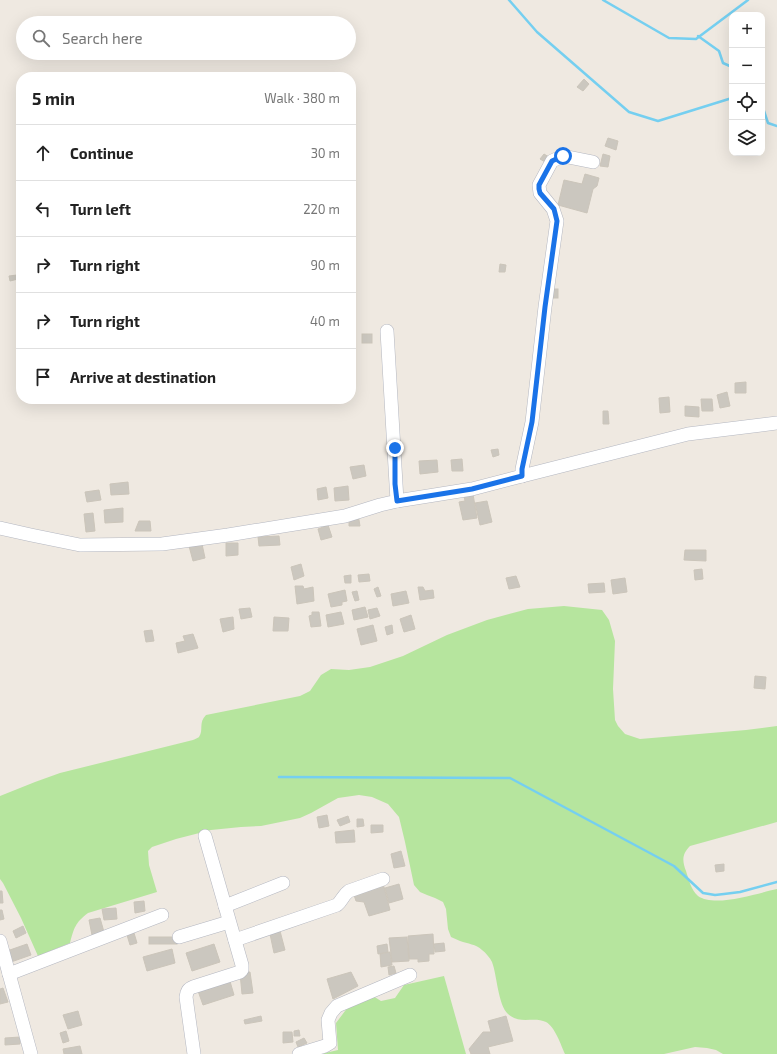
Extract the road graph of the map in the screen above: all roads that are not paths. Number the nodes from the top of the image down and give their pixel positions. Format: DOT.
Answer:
graph roads {
  1 [pos="594,162"];
  2 [pos="387,331"];
  3 [pos="777,423"];
  4 [pos="522,476"];
  5 [pos="397,501"];
  6 [pos="0,528"];
  7 [pos="205,836"];
  8 [pos="383,879"];
  9 [pos="283,883"];
  10 [pos="225,906"];
  11 [pos="162,915"];
  12 [pos="229,922"];
  13 [pos="179,937"];
  14 [pos="235,940"];
  15 [pos="0,941"];
  16 [pos="9,974"];
  17 [pos="410,975"];
  18 [pos="31,1054"];
  19 [pos="194,1054"];
  20 [pos="299,1054"];
  1 -- 4 [label="street"];
  2 -- 5 [label="street"];
  3 -- 4 [label="street"];
  4 -- 5 [label="street"];
  5 -- 6 [label="street"];
  7 -- 10 [label="street"];
  8 -- 14 [label="street"];
  9 -- 10 [label="street"];
  10 -- 12 [label="street"];
  11 -- 16 [label="street"];
  12 -- 13 [label="street"];
  12 -- 14 [label="street"];
  14 -- 19 [label="street"];
  15 -- 16 [label="street"];
  16 -- 18 [label="street"];
  17 -- 20 [label="street"];
}
